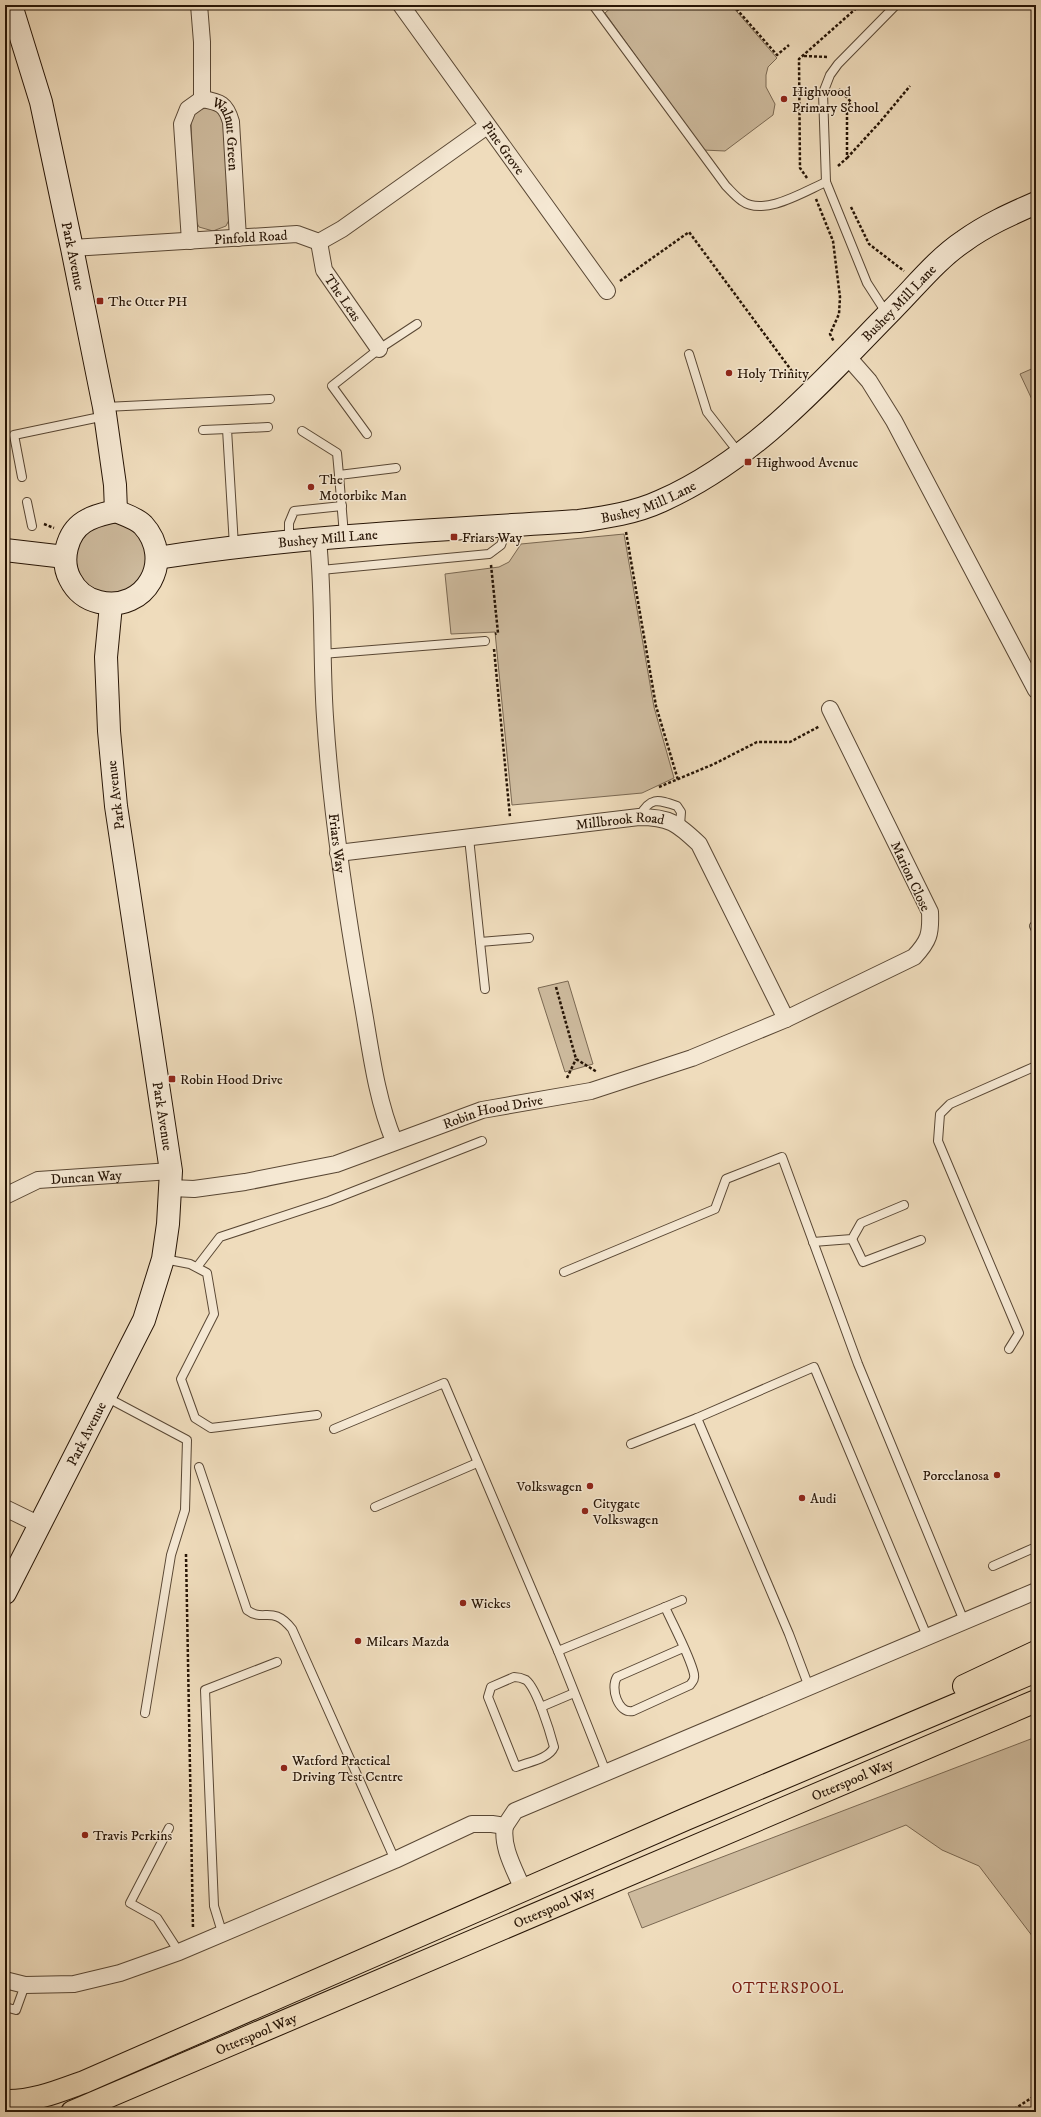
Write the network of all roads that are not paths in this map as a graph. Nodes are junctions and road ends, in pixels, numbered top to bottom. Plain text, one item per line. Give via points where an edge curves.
1 (11, 5) edge
2 (199, 5) edge
3 (400, 5) edge
4 (594, 5) edge
5 (896, 5) edge
6 (202, 99) junction
7 (487, 126) junction
8 (826, 182) junction
9 (1036, 203) edge
10 (238, 238) junction
11 (190, 241) junction
12 (319, 242) junction
13 (72, 248) junction
14 (607, 291) road end
15 (887, 315) junction
16 (417, 324) dead end
17 (379, 350) junction
18 (689, 354) dead end
19 (847, 356) junction
20 (270, 399) dead end
21 (105, 411) junction
22 (268, 427) dead end
23 (228, 429) junction
24 (203, 430) dead end
25 (302, 431) dead end
26 (367, 434) dead end
27 (740, 455) junction
28 (396, 468) dead end
29 (339, 475) junction
30 (22, 477) dead end
31 (27, 502) dead end
32 (342, 506) junction
33 (116, 511) junction
34 (32, 522) road end
35 (508, 526) junction
36 (344, 538) junction
37 (318, 540) junction
38 (288, 542) junction
39 (234, 547) junction
40 (5, 550) edge
41 (65, 557) junction
42 (157, 558) junction
43 (321, 570) junction
44 (111, 605) junction
45 (489, 641) road end
46 (322, 654) junction
47 (1036, 690) edge
48 (832, 714) road end
49 (469, 838) junction
50 (338, 853) junction
51 (1036, 925) edge
52 (1036, 930) edge
53 (529, 938) dead end
54 (480, 942) junction
55 (485, 989) dead end
56 (786, 1019) junction
57 (1036, 1066) edge
58 (394, 1141) junction
59 (482, 1141) dead end
60 (171, 1179) junction
61 (5, 1196) edge
62 (904, 1205) dead end
63 (852, 1239) junction
64 (921, 1240) dead end
65 (813, 1242) junction
66 (163, 1259) junction
67 (197, 1267) junction
68 (564, 1272) dead end
69 (1009, 1349) dead end
70 (106, 1397) junction
71 (317, 1415) dead end
72 (697, 1418) junction
73 (334, 1429) dead end
74 (631, 1444) dead end
75 (477, 1463) junction
76 (199, 1467) dead end
77 (375, 1507) dead end
78 (5, 1508) edge
79 (40, 1525) junction
80 (1036, 1547) edge
81 (993, 1566) dead end
82 (1036, 1591) edge
83 (5, 1593) edge
84 (682, 1600) dead end
85 (665, 1607) junction
86 (964, 1621) junction
87 (927, 1636) junction
88 (683, 1648) junction
89 (558, 1651) junction
90 (1036, 1652) edge
91 (277, 1662) dead end
92 (1036, 1671) edge
93 (809, 1687) junction
94 (574, 1693) junction
95 (1036, 1701) edge
96 (541, 1707) junction
97 (145, 1714) dead end
98 (1036, 1716) edge
99 (912, 1753) junction
100 (606, 1772) junction
101 (686, 1819) junction
102 (505, 1826) junction
103 (169, 1828) dead end
104 (395, 1860) junction
105 (523, 1890) junction
106 (222, 1932) junction
107 (178, 1952) junction
108 (5, 1980) edge
109 (25, 1985) junction
110 (5, 2007) edge
111 (5, 2101) edge
112 (72, 2112) edge

1 - 13 street, Park Avenue via 41,102
2 - 6 street
3 - 7 street, Pine Grove
4 - 8 lane via 726,186 743,202 760,206 774,205
5 - 8 lane via 830,75 823,93
6 - 10 street, Walnut Green via 218,102 228,111 231,122
6 - 11 street, Walnut Green via 188,109 182,124
7 - 12 street via 342,229
7 - 14 street, Pine Grove
8 - 15 lane via 867,283
9 - 15 street, Bushey Mill Lane via 998,220 963,241
10 - 11 street, Pinfold Road
10 - 12 street, Pinfold Road via 297,234
11 - 13 street, Pinfold Road
12 - 17 street, The Leas via 324,270
13 - 21 street, Park Avenue
15 - 19 street, Bushey Mill Lane
16 - 17 lane
17 - 26 lane via 332,386
18 - 27 lane via 708,412
19 - 27 street, Bushey Mill Lane via 806,397
19 - 47 street via 868,381 894,421
20 - 21 lane
21 - 30 lane via 14,434
21 - 33 street, Park Avenue
22 - 23 lane
23 - 24 lane
23 - 39 lane
25 - 29 lane via 337,452
27 - 35 street, Bushey Mill Lane via 697,484 660,502 623,514 579,521
28 - 29 lane
29 - 32 lane
31 - 34 lane
32 - 36 lane
32 - 38 lane via 294,511 289,523
33 - 41 street via 97,515 83,523 72,534
33 - 42 street via 142,524 152,537
35 - 36 street, Bushey Mill Lane
35 - 43 lane via 500,545 490,554
36 - 37 street, Bushey Mill Lane
37 - 38 street, Bushey Mill Lane
37 - 43 street, Friars Way
38 - 39 street, Bushey Mill Lane
39 - 42 street, Bushey Mill Lane
40 - 41 street
41 - 44 street via 69,578 78,591 91,601
42 - 44 street via 155,574 147,588 123,604
43 - 46 street, Friars Way
44 - 60 street, Park Avenue via 106,657 116,806
45 - 46 lane
46 - 50 street, Friars Way
48 - 56 street, Marion Close via 930,912 931,929 926,945 914,957
49 - 50 street, Millbrook Road
49 - 54 lane
49 - 56 street, Millbrook Road via 639,817 658,817 680,825 699,844
50 - 58 street, Friars Way via 370,1049 384,1116
51 - 52 lane
53 - 54 lane
54 - 55 lane
56 - 58 street, Robin Hood Drive via 692,1058 591,1091 482,1110
57 - 69 lane via 950,1104 940,1114 938,1141 1019,1333
58 - 60 street, Robin Hood Drive via 336,1164 245,1182 194,1189
59 - 67 lane via 329,1201 220,1237
60 - 61 street, Duncan Way via 38,1180
60 - 66 street, Park Avenue
62 - 63 lane via 861,1223
63 - 64 lane via 863,1262
63 - 65 lane
65 - 68 lane via 782,1157 726,1179 715,1208
65 - 86 lane via 858,1364
66 - 67 lane
66 - 70 street, Park Avenue via 144,1320
67 - 71 lane via 207,1273 214,1314 181,1379 195,1418 211,1428
70 - 79 street, Park Avenue
70 - 97 lane via 187,1440 185,1510 171,1555
72 - 74 lane
72 - 87 lane via 814,1367
72 - 93 lane
73 - 75 lane via 444,1383
75 - 77 lane
75 - 89 lane
76 - 104 lane via 247,1610 258,1615 275,1615 292,1629
78 - 79 street
79 - 83 street, Park Avenue
80 - 81 lane
82 - 86 street
84 - 85 lane
85 - 88 lane
85 - 89 lane
86 - 87 street
87 - 93 street
88 - 88 lane via 694,1674 694,1680 690,1685 633,1711 623,1709 613,1691 617,1677
89 - 94 lane
90 - 101 highway
91 - 106 lane via 205,1690 214,1906
92 - 101 highway, Otterspool Way
93 - 100 street
94 - 96 lane
94 - 100 lane
95 - 99 highway, Otterspool Way
96 - 96 lane via 554,1747 552,1752 516,1767 488,1697 489,1692 497,1684 520,1677 531,1685
98 - 99 highway
99 - 112 highway, Otterspool Way
100 - 102 street via 515,1811
101 - 105 highway, Otterspool Way
102 - 104 street via 472,1824
102 - 105 street, Otterspool Way via 503,1835
103 - 107 lane via 130,1903 157,1918
104 - 106 street
105 - 111 highway, Otterspool Way via 84,2082 44,2096
106 - 107 street
107 - 109 street via 120,1973 74,1984
108 - 109 street
109 - 110 lane via 16,2010

